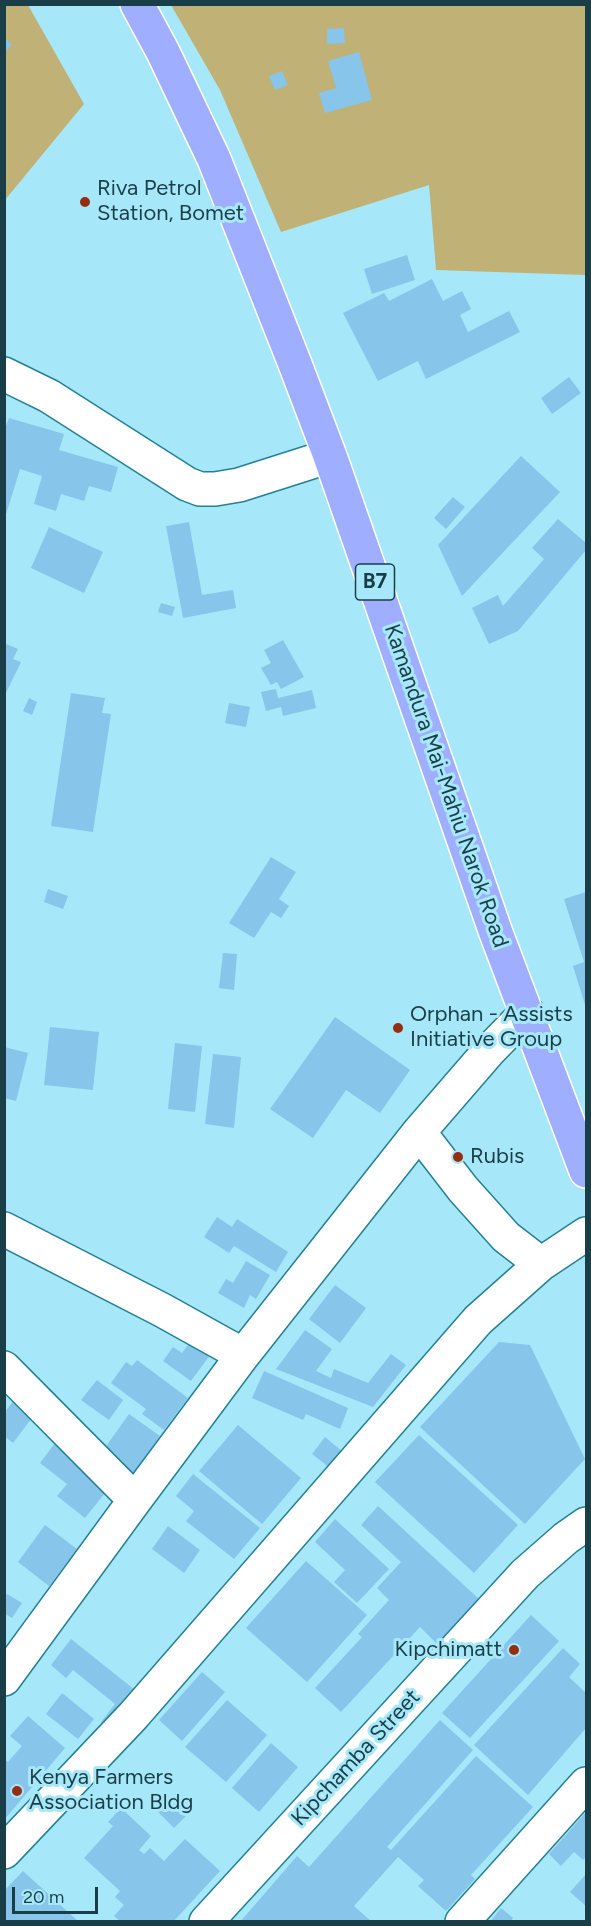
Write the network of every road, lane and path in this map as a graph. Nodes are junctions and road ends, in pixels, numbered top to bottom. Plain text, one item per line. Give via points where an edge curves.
1 (137, 4) edge
2 (4, 374) edge
3 (330, 456) junction
4 (527, 1012) junction
5 (419, 1132) junction
6 (586, 1171) edge
7 (4, 1229) edge
8 (586, 1234) edge
9 (541, 1264) junction
10 (243, 1355) junction
11 (4, 1368) edge
12 (135, 1500) junction
13 (586, 1524) edge
14 (4, 1679) edge
15 (586, 1784) edge
16 (4, 1852) edge
17 (206, 1922) edge
18 (462, 1922) edge

1 - 3 highway, Kamandura Mai-Mahiu Narok Road / B7 via 214,159
2 - 3 street via 49,396 200,489 239,485
3 - 4 highway, Kamandura Mai-Mahiu Narok Road / B7
4 - 5 street
4 - 6 highway, Kamandura Mai-Mahiu Narok Road / B7
5 - 9 street via 506,1237
5 - 10 street
7 - 10 street
8 - 9 street
9 - 16 street via 478,1320 133,1716
10 - 12 street
11 - 12 street
12 - 14 street
13 - 17 street, Kipchamba Street via 525,1574
15 - 18 street

